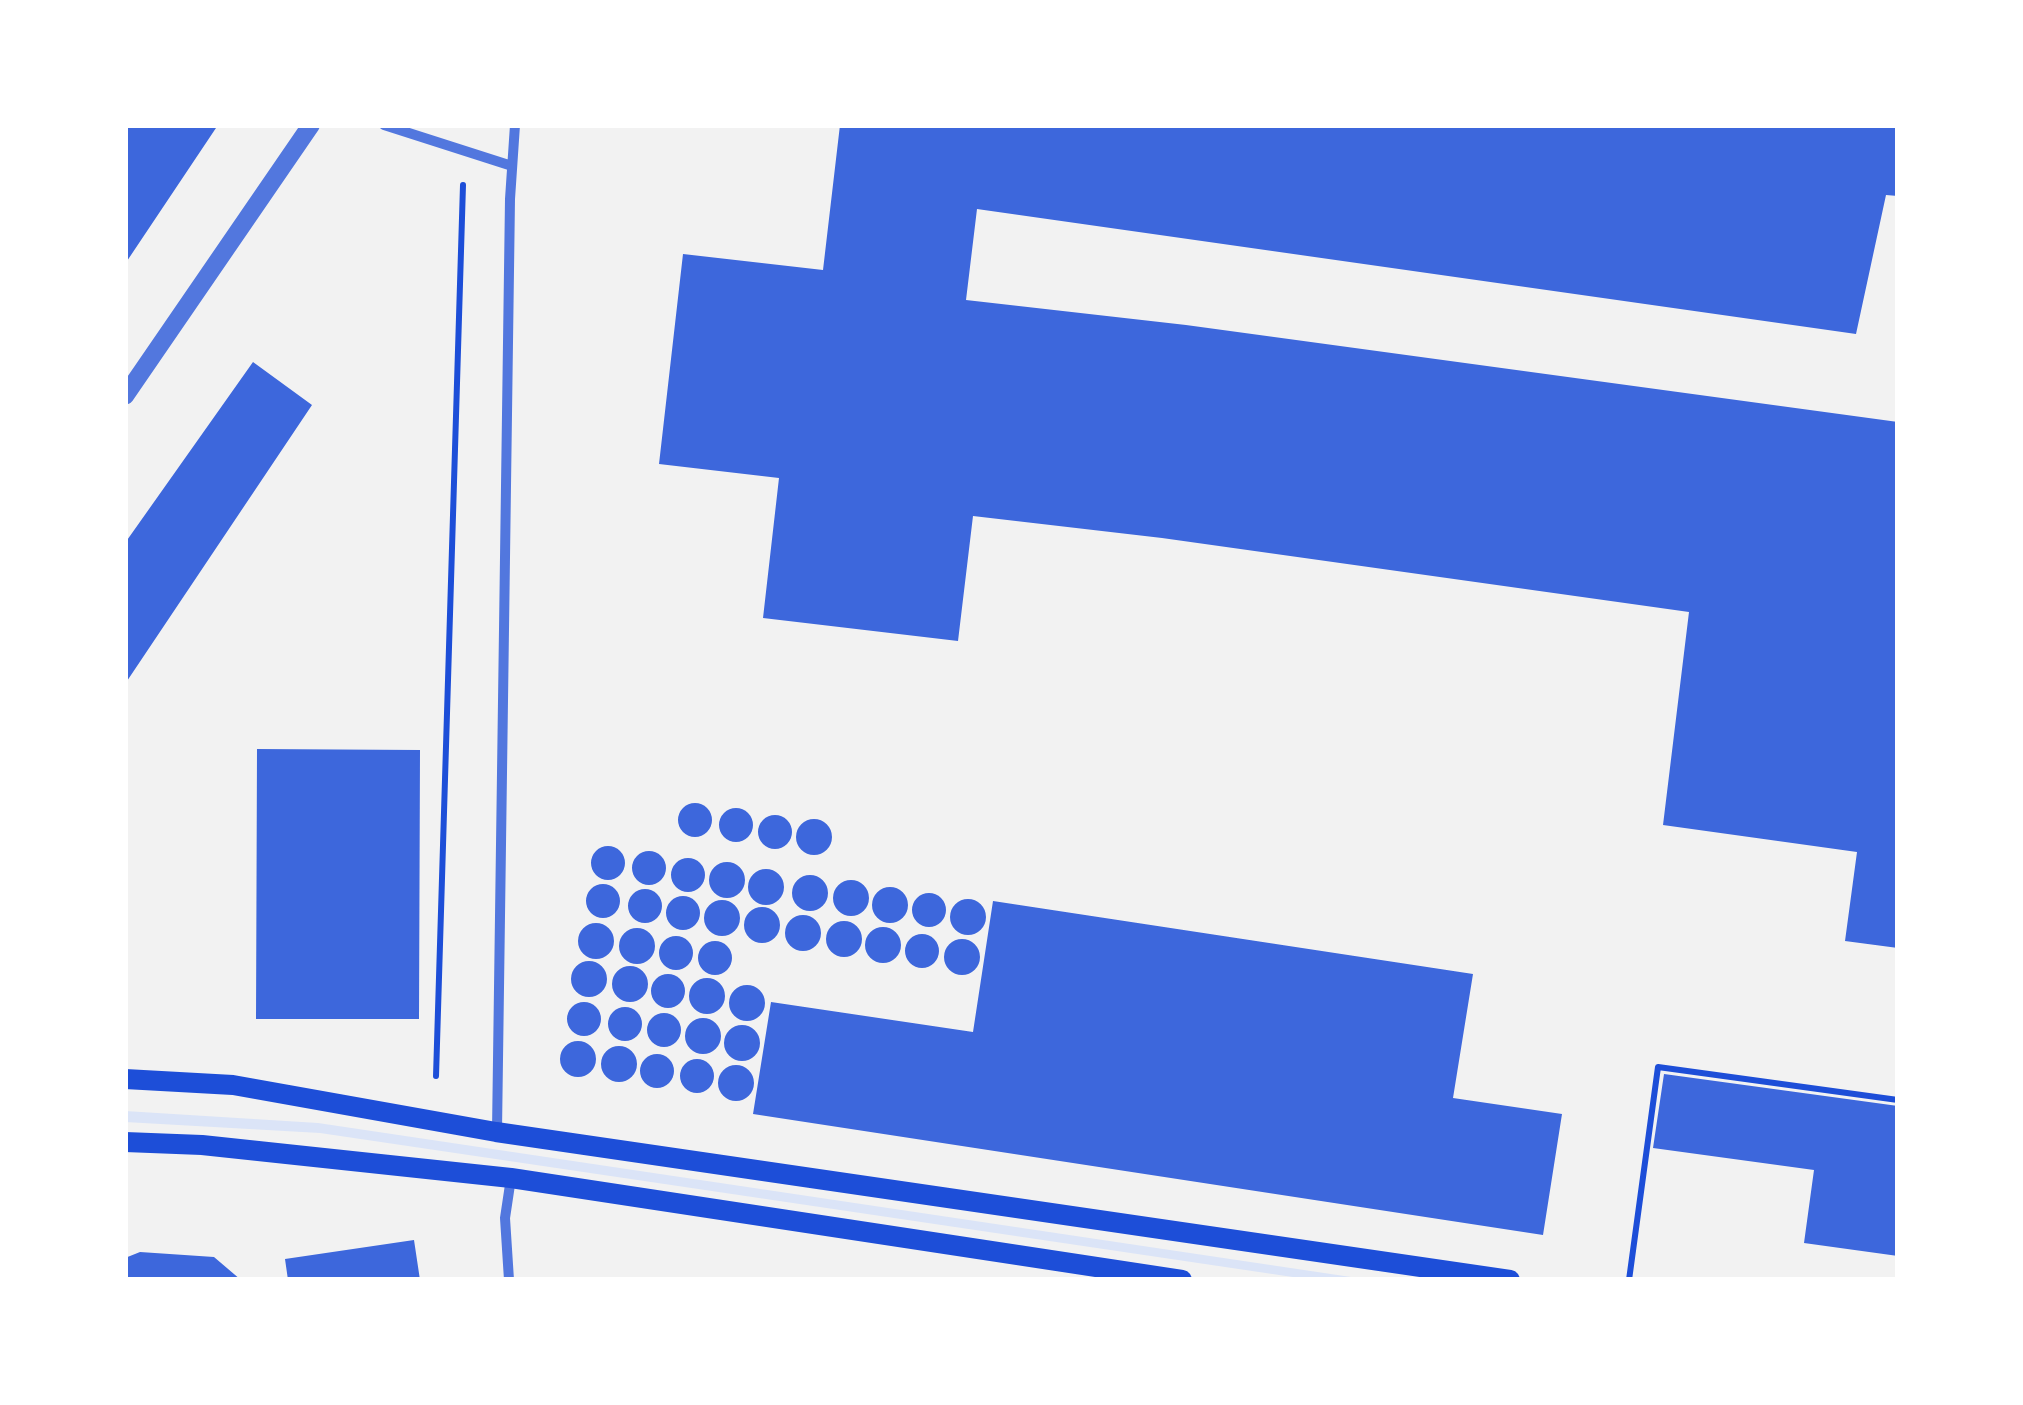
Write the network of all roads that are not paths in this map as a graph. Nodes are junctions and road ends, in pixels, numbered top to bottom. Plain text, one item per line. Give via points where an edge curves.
1 (311, 125) edge
2 (384, 125) edge
3 (516, 125) edge
4 (512, 166) junction
5 (125, 396) edge
6 (125, 1079) edge
7 (496, 1132) junction
8 (125, 1142) edge
9 (510, 1178) junction
10 (508, 1280) edge
11 (1182, 1280) edge
12 (1510, 1280) edge

1 - 5 street
2 - 4 street
3 - 4 street
4 - 7 street
6 - 7 main road via 233,1085
7 - 12 main road
8 - 9 main road
9 - 10 street
9 - 11 main road

